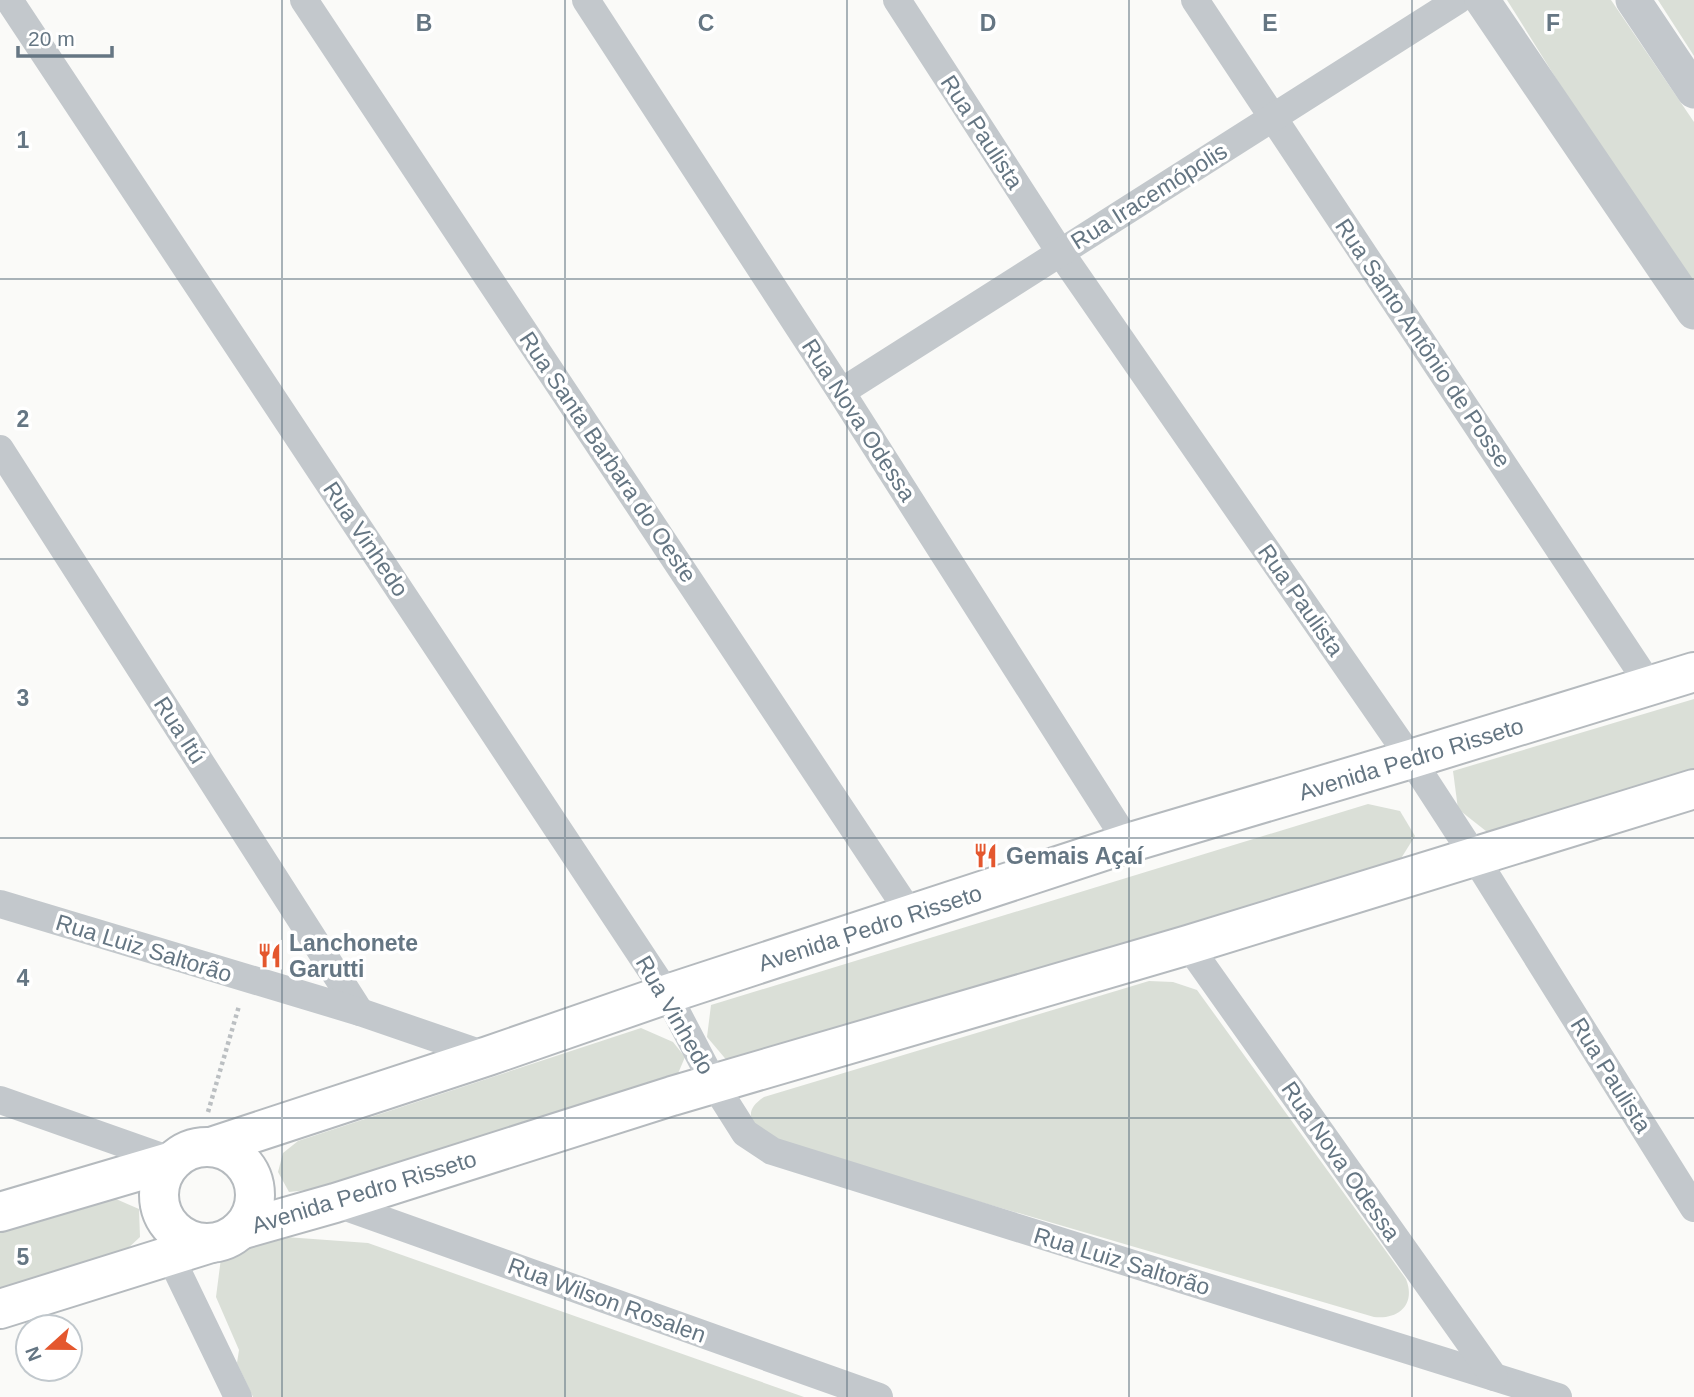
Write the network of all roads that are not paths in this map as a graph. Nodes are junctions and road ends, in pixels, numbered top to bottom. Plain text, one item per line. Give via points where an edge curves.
1 (9, 0) edge
2 (304, 0) edge
3 (586, 0) edge
4 (897, 0) edge
5 (1195, 0) edge
6 (1458, 0) edge
7 (1482, 0) edge
8 (1633, 0) edge
9 (1694, 91) edge
10 (1273, 117) junction
11 (1060, 252) junction
12 (1694, 312) edge
13 (841, 392) junction
14 (0, 449) edge
15 (1694, 672) edge
16 (1650, 685) junction
17 (1411, 760) junction
18 (1694, 789) edge
19 (1128, 843) junction
20 (1474, 856) junction
21 (1, 904) edge
22 (912, 915) junction
23 (1188, 945) junction
24 (667, 994) junction
25 (360, 1012) junction
26 (488, 1056) junction
27 (714, 1084) junction
28 (0, 1100) edge
29 (194, 1152) junction
30 (335, 1203) junction
31 (1694, 1208) edge
32 (0, 1212) edge
33 (225, 1236) junction
34 (170, 1256) junction
35 (0, 1309) edge
36 (1494, 1377) junction
37 (238, 1397) edge
38 (878, 1397) edge
39 (1558, 1397) edge

1 - 24 street, Rua Vinhedo
2 - 22 street, Rua Santa Barbara do Oeste
3 - 13 street, Rua Nova Odessa
4 - 11 street, Rua Paulista
5 - 10 street, Rua Santo Antônio de Posse
6 - 10 street, Rua Iracemópolis
7 - 12 street
8 - 9 street
10 - 11 street, Rua Iracemópolis
10 - 16 street, Rua Santo Antônio de Posse
11 - 13 street, Rua Iracemópolis
11 - 17 street, Rua Paulista
13 - 19 street, Rua Nova Odessa
14 - 25 street, Rua Itú
15 - 16 main road, Avenida Pedro Risseto
16 - 17 main road, Avenida Pedro Risseto
17 - 19 main road, Avenida Pedro Risseto
17 - 20 street, Rua Paulista
18 - 20 main road, Avenida Pedro Risseto
19 - 22 main road, Avenida Pedro Risseto
20 - 23 main road, Avenida Pedro Risseto
20 - 31 street, Rua Paulista
21 - 25 street, Rua Luiz Saltorão
22 - 24 main road, Avenida Pedro Risseto
23 - 27 main road, Avenida Pedro Risseto
23 - 36 street, Rua Nova Odessa
24 - 26 main road, Avenida Pedro Risseto
24 - 27 street, Rua Vinhedo
25 - 26 street, Rua Luiz Saltorão
26 - 29 main road, Avenida Pedro Risseto
27 - 30 main road, Avenida Pedro Risseto
27 - 36 street, Rua Luiz Saltorão via 745,1133 772,1151
28 - 29 street
29 - 32 main road, Avenida Pedro Risseto
29 - 33 main road via 225,1150 246,1167 252,1179 254,1206 248,1219
29 - 33 main road via 164,1172 159,1201 164,1215 183,1237 197,1242
30 - 33 main road, Avenida Pedro Risseto
30 - 38 street, Rua Wilson Rosalen
33 - 34 main road, Avenida Pedro Risseto
34 - 35 main road, Avenida Pedro Risseto
34 - 37 street
36 - 39 street, Rua Luiz Saltorão

